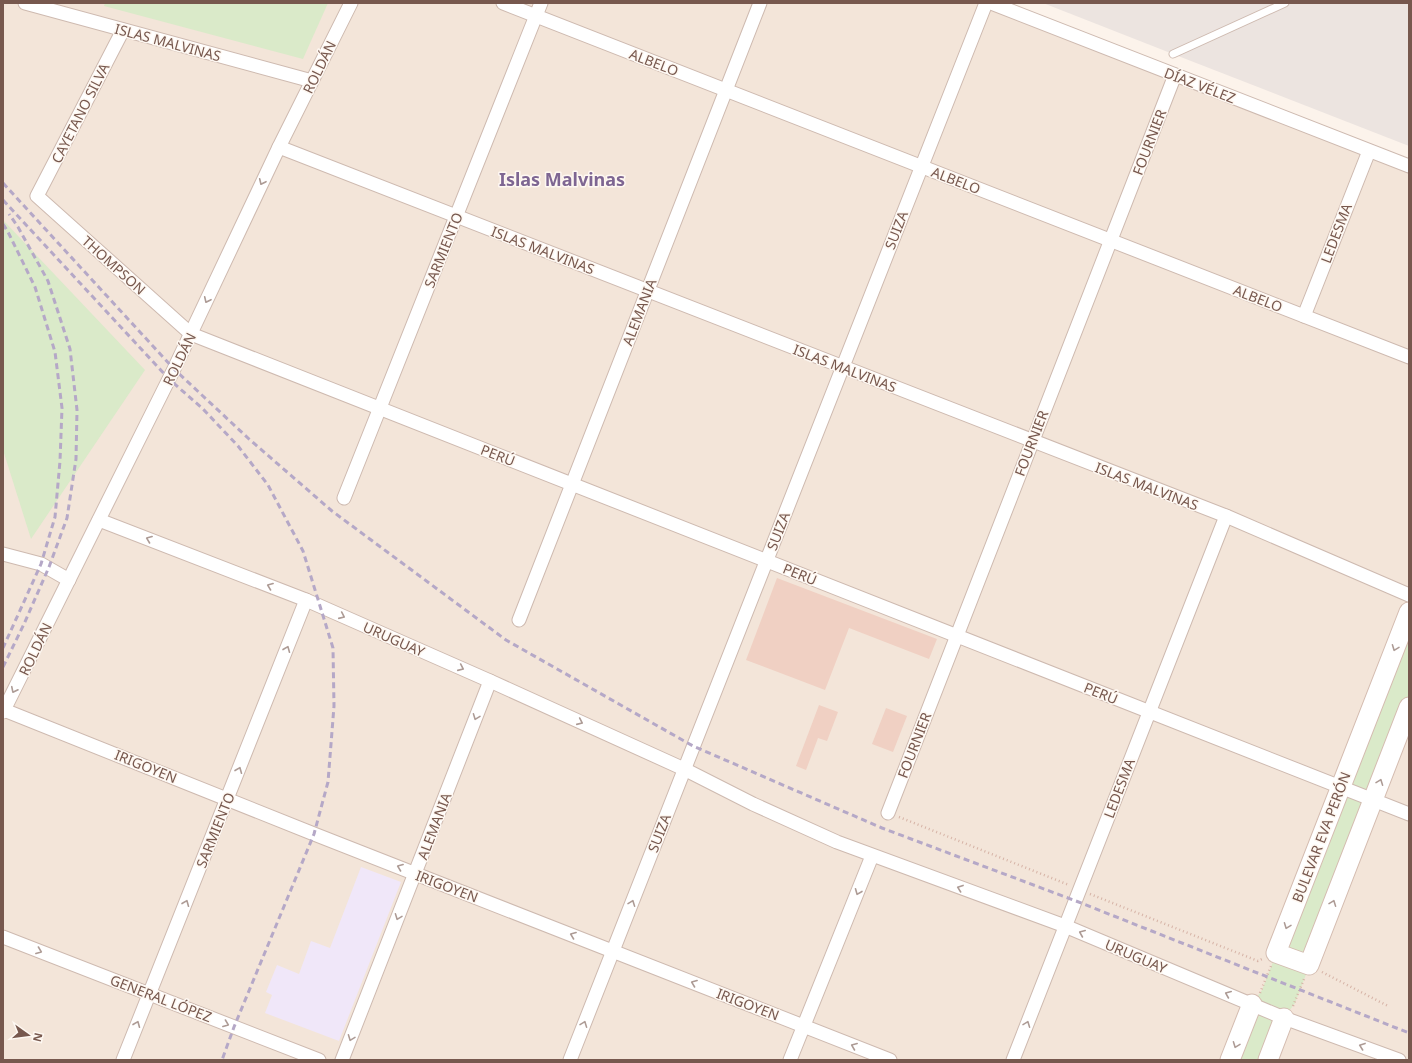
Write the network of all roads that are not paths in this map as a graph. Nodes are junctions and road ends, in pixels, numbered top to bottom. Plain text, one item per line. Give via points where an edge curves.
1 (25, 3) edge
2 (351, 3) edge
3 (503, 3) edge
4 (541, 3) edge
5 (760, 3) edge
6 (986, 3) edge
7 (991, 3) edge
8 (1285, 3) edge
9 (536, 16) junction
10 (123, 30) junction
11 (1173, 54) dead end
12 (1175, 74) junction
13 (312, 81) junction
14 (726, 90) junction
15 (279, 147) junction
16 (1369, 150) junction
17 (1409, 166) edge
18 (921, 167) junction
19 (38, 196) joint
20 (456, 216) junction
21 (1110, 240) junction
22 (647, 291) junction
23 (1304, 316) junction
24 (191, 334) junction
25 (1409, 357) edge
26 (842, 367) junction
27 (380, 408) junction
28 (1032, 441) junction
29 (572, 484) junction
30 (344, 498) dead end
31 (1226, 516) junction
32 (99, 520) junction
33 (3, 554) edge
34 (766, 561) junction
35 (69, 580) junction
36 (1409, 595) edge
37 (306, 600) junction
38 (1409, 612) edge
39 (519, 620) dead end
40 (956, 636) junction
41 (490, 681) junction
42 (1409, 707) edge
43 (4, 711) edge
44 (1149, 712) junction
45 (684, 769) junction
46 (1341, 787) junction
47 (228, 799) junction
48 (1373, 800) junction
49 (888, 812) dead end
50 (1409, 814) edge
51 (872, 856) junction
52 (415, 873) junction
53 (1066, 926) junction
54 (3, 937) edge
55 (613, 951) junction
56 (149, 994) junction
57 (1252, 1004) junction
58 (1284, 1018) junction
59 (804, 1026) junction
60 (123, 1060) edge
61 (319, 1060) edge
62 (342, 1060) edge
63 (570, 1060) edge
64 (790, 1060) edge
65 (890, 1060) edge
66 (1013, 1060) edge
67 (1230, 1060) edge
68 (1268, 1060) edge
69 (1399, 1060) edge

1 - 10 street, ISLAS MALVINAS
2 - 13 street, ROLDÁN
3 - 9 street, ALBELO
4 - 9 street, SARMIENTO
5 - 14 street, ALEMANIA
6 - 18 street, SUIZA
7 - 12 street, DÍAZ VÉLEZ
8 - 11 lane
9 - 14 street, ALBELO
9 - 20 street, SARMIENTO
10 - 13 street, ISLAS MALVINAS
10 - 19 street, CAYETANO SILVA
12 - 16 street, DÍAZ VÉLEZ
12 - 21 street, FOURNIER
13 - 15 street, ROLDÁN
14 - 18 street, ALBELO
14 - 22 street, ALEMANIA
15 - 20 street, ISLAS MALVINAS
15 -> 24 street, ROLDÁN
16 - 17 street, DÍAZ VÉLEZ
16 - 23 street, LEDESMA
18 - 21 street, ALBELO
18 - 26 street, SUIZA
19 - 24 street, THOMPSON
20 - 22 street, ISLAS MALVINAS
20 - 27 street, SARMIENTO
21 - 23 street, ALBELO
21 - 28 street, FOURNIER
22 - 26 street, ISLAS MALVINAS
22 - 29 street, ALEMANIA
23 - 25 street, ALBELO
24 - 27 street, PERÚ
24 - 32 street, ROLDÁN
26 - 28 street, ISLAS MALVINAS
26 - 34 street, SUIZA
27 - 29 street, PERÚ
27 - 30 street, SARMIENTO
28 - 31 street, ISLAS MALVINAS
28 - 40 street, FOURNIER
29 - 34 street, PERÚ
29 - 39 street, ALEMANIA
31 - 36 street, ISLAS MALVINAS
31 - 44 street, LEDESMA
32 - 35 street, ROLDÁN
37 -> 32 street, URUGUAY
33 - 35 street via 41,564
34 - 40 street, PERÚ
34 - 45 street, SUIZA
35 -> 43 street, ROLDÁN
37 -> 41 street, URUGUAY
47 -> 37 street, SARMIENTO
38 -> 46 street, BULEVAR EVA PERÓN
40 - 44 street, PERÚ
40 - 49 street, FOURNIER
41 -> 45 street, URUGUAY
41 -> 52 street, ALEMANIA
48 -> 42 street
43 - 47 street, IRIGOYEN
44 - 46 street, PERÚ
44 - 53 street, LEDESMA
45 - 51 street, URUGUAY via 753,804
55 -> 45 street, SUIZA
46 - 48 street, PERÚ
46 -> 48 street, BULEVAR EVA PERÓN via 1276,952 1309,966
52 -> 47 street, IRIGOYEN
56 -> 47 street, SARMIENTO
48 - 50 street, PERÚ
53 -> 51 street, URUGUAY
51 -> 59 street
55 -> 52 street, IRIGOYEN
52 -> 62 street, ALEMANIA
57 -> 53 street, URUGUAY
66 -> 53 street, LEDESMA
54 -> 56 street, GENERAL LÓPEZ
59 -> 55 street, IRIGOYEN
63 -> 55 street, SUIZA
60 -> 56 street, SARMIENTO
56 -> 61 street, GENERAL LÓPEZ
57 - 58 street, URUGUAY
57 -> 67 street
58 - 68 street
69 -> 58 street, URUGUAY
59 - 64 street
65 -> 59 street, IRIGOYEN

